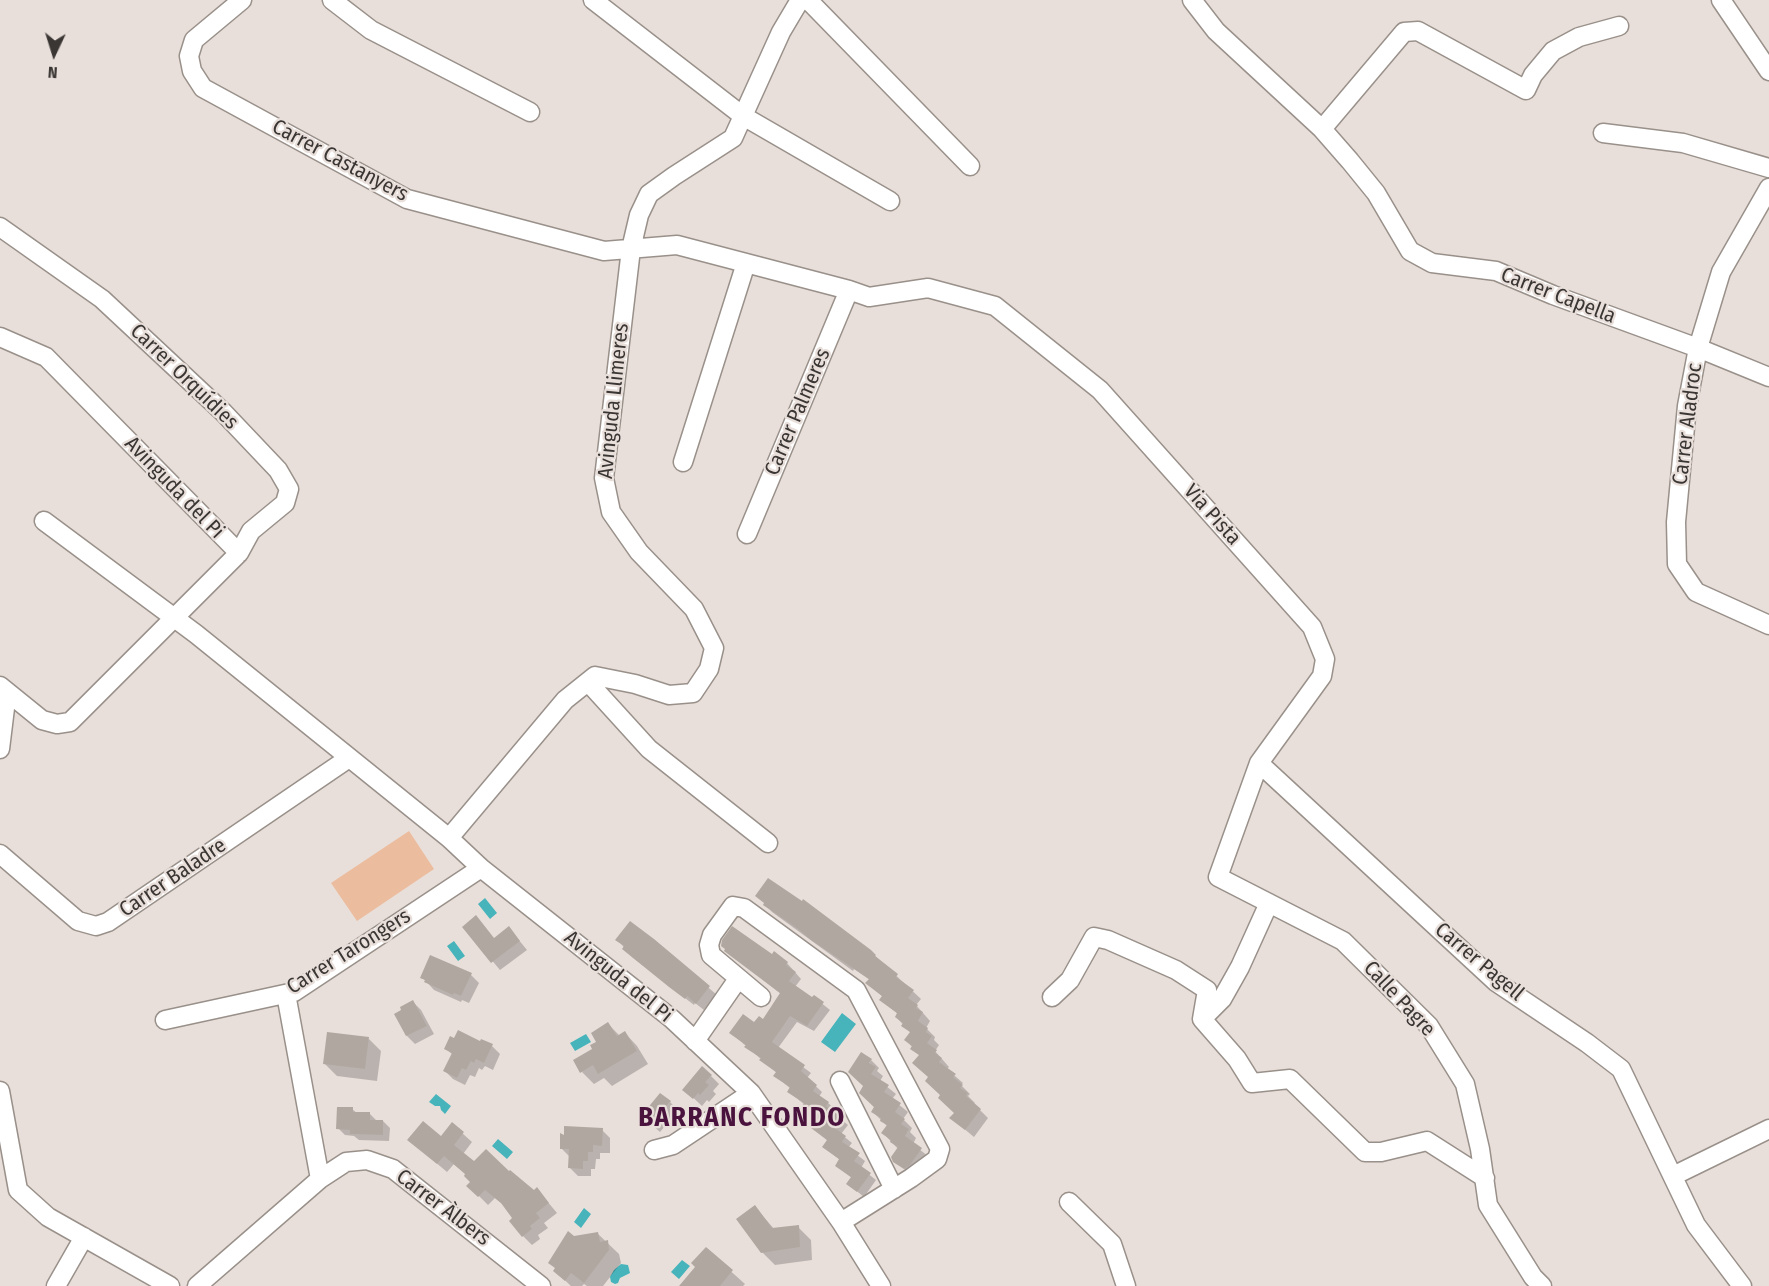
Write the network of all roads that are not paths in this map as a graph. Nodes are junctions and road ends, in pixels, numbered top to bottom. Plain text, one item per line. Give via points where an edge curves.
1 (242, 0) edge
2 (332, 0) edge
3 (593, 0) edge
4 (800, 0) edge
5 (808, 0) edge
6 (1192, 0) edge
7 (1721, 0) edge
8 (1619, 26) dead end
9 (1769, 70) edge
10 (530, 112) dead end
11 (743, 116) junction
12 (1322, 129) junction
13 (1603, 133) dead end
14 (970, 166) dead end
15 (1769, 168) edge
16 (1769, 188) edge
17 (890, 201) dead end
18 (0, 227) edge
19 (630, 249) junction
20 (746, 263) junction
21 (849, 290) junction
22 (0, 337) edge
23 (1698, 348) junction
24 (1769, 377) edge
25 (683, 462) dead end
26 (44, 521) dead end
27 (747, 534) dead end
28 (238, 554) junction
29 (175, 618) junction
30 (1769, 625) edge
31 (588, 682) junction
32 (4, 689) edge
33 (0, 749) edge
34 (349, 758) junction
35 (1258, 763) junction
36 (448, 838) junction
37 (768, 843) dead end
38 (0, 854) edge
39 (481, 868) junction
40 (1218, 877) joint
41 (1269, 903) junction
42 (738, 979) junction
43 (286, 994) junction
44 (761, 997) dead end
45 (1052, 997) dead end
46 (1202, 1018) junction
47 (165, 1020) dead end
48 (695, 1041) junction
49 (840, 1081) dead end
50 (0, 1091) edge
51 (751, 1093) junction
52 (1769, 1129) edge
53 (654, 1150) dead end
54 (1673, 1176) junction
55 (1485, 1178) junction
56 (320, 1179) junction
57 (894, 1189) junction
58 (1069, 1202) dead end
59 (841, 1222) junction
60 (84, 1237) junction
61 (56, 1286) edge
62 (170, 1286) edge
63 (197, 1286) edge
64 (541, 1286) edge
65 (881, 1286) edge
66 (1126, 1286) edge
67 (1542, 1286) edge
68 (1742, 1286) edge

1 - 19 street, Carrer Castanyers via 194,40 189,56 192,71 204,88 407,199 604,251
2 - 10 street via 371,30
3 - 11 street
4 - 11 street, Avinguda Llimeres
5 - 14 street
6 - 12 street via 1216,32
7 - 9 street
8 - 12 street via 1579,37 1553,51 1526,90 1418,31 1404,32
11 - 17 street
11 - 19 street, Avinguda Llimeres via 732,138 650,194 639,215
12 - 23 street, Carrer Capella via 1376,193 1410,251 1432,263 1496,271
13 - 15 street via 1683,143
16 - 23 street, Carrer Aladroc via 1721,272
18 - 28 street, Carrer Orquídies via 102,299 224,412 278,470 290,489 285,503 251,531
19 - 20 street via 677,245
19 - 31 street, Avinguda Llimeres via 604,478 610,512 639,552 694,609 714,648 709,669 693,693 669,695 595,676
20 - 21 street
20 - 25 street
21 - 27 street, Carrer Palmeres
21 - 35 street, Via Pista via 869,297 928,288 995,306 1100,390 1312,627 1325,659 1322,676
22 - 28 street, Avinguda del Pi via 46,357
23 - 24 street, Carrer Capella
23 - 30 street, Carrer Aladroc via 1687,406 1678,498 1677,564 1696,592
26 - 29 street
28 - 29 street, Avinguda del Pi
29 - 32 street, Avinguda del Pi via 70,722 42,720
29 - 34 street
31 - 36 street via 565,700
31 - 37 street via 649,749
32 - 33 street
34 - 36 street
34 - 38 street, Carrer Baladre via 108,922 96,926 78,921
35 - 40 street, Via Pista
35 - 54 street, Carrer Pagell via 1496,982 1621,1069
36 - 39 street
39 - 43 street, Carrer Tarongers
39 - 48 street, Avinguda del Pi
40 - 41 street, Calle Pagre
41 - 46 street via 1222,999
41 - 55 street, Calle Pagre via 1343,941 1429,1026 1465,1084
42 - 44 street
42 - 48 street
42 - 57 street via 711,955 709,945 711,935 733,906 744,908 856,990 940,1149 937,1159
43 - 47 street, Carrer Tarongers
43 - 56 street
45 - 46 street via 1070,980 1094,937 1176,970 1207,990
46 - 55 street via 1252,1083 1290,1079 1365,1152 1427,1141
48 - 51 street, Avinguda del Pi
49 - 57 street
50 - 60 street via 18,1190 48,1217
51 - 53 street via 673,1145
51 - 59 street, Avinguda del Pi
52 - 54 street
54 - 68 street, Carrer Pagell via 1696,1225
55 - 67 street, Calle Pagre via 1488,1205
56 - 63 street, Carrer Àlbers
56 - 64 street, Carrer Àlbers via 346,1162 367,1160 393,1168
57 - 59 street
58 - 66 street via 1112,1244
59 - 65 street, Avinguda del Pi
60 - 61 street
60 - 62 street

